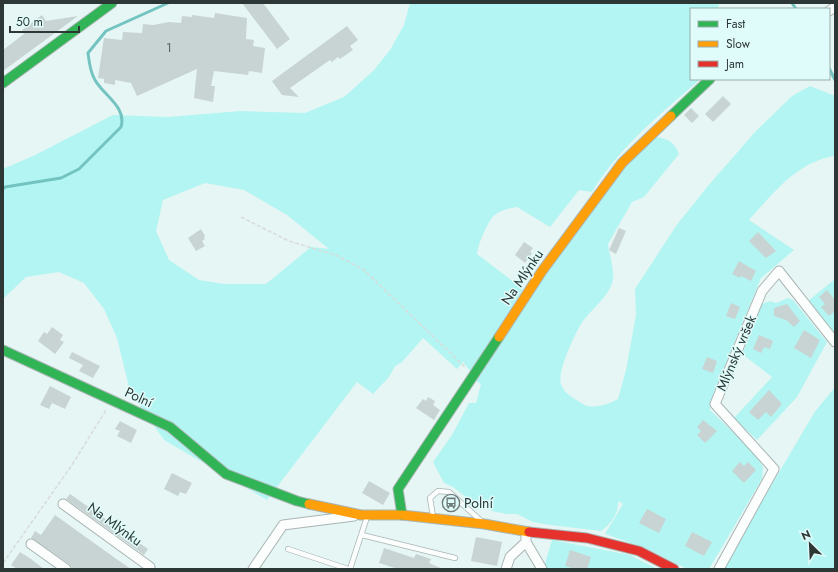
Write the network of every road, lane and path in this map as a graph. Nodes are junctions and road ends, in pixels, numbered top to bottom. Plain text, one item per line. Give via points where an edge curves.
1 (112, 3) edge
2 (709, 80) edge
3 (3, 83) edge
4 (241, 217) dead end
5 (835, 342) edge
6 (3, 350) edge
7 (473, 375) junction
8 (112, 400) junction
9 (63, 504) dead end
10 (364, 515) junction
11 (402, 515) junction
12 (433, 520) junction
13 (484, 524) junction
14 (526, 532) junction
15 (362, 535) junction
16 (526, 542) junction
17 (32, 544) dead end
18 (288, 549) dead end
19 (455, 558) dead end
20 (3, 563) edge
21 (150, 568) edge
22 (66, 569) edge
23 (253, 569) edge
24 (349, 569) edge
25 (506, 569) edge
26 (542, 569) edge
27 (674, 569) edge
28 (719, 569) edge

1 - 3 street
2 - 7 street, Na Mlýnku via 622,162 542,271
4 - 7 path via 289,241 338,256 364,270
5 - 28 street, Mlýnský vršek via 779,271 762,291 715,404 774,469
6 - 8 street, Polní
7 - 11 street, Na Mlýnku via 398,489
8 - 10 street, Polní via 170,427 226,474 297,501
8 - 20 path via 72,466
9 - 21 street, Na Mlýnku
10 - 11 street, Polní
10 - 15 lane
10 - 23 street via 283,525
11 - 12 street, Polní
12 - 13 street, Polní
12 - 13 lane via 430,498 438,491 450,492
13 - 14 street, Polní
14 - 16 street
14 - 27 street, Polní via 587,538 632,549
15 - 19 lane
15 - 24 lane
16 - 25 street via 510,557
16 - 26 street
17 - 22 street
18 - 24 lane

